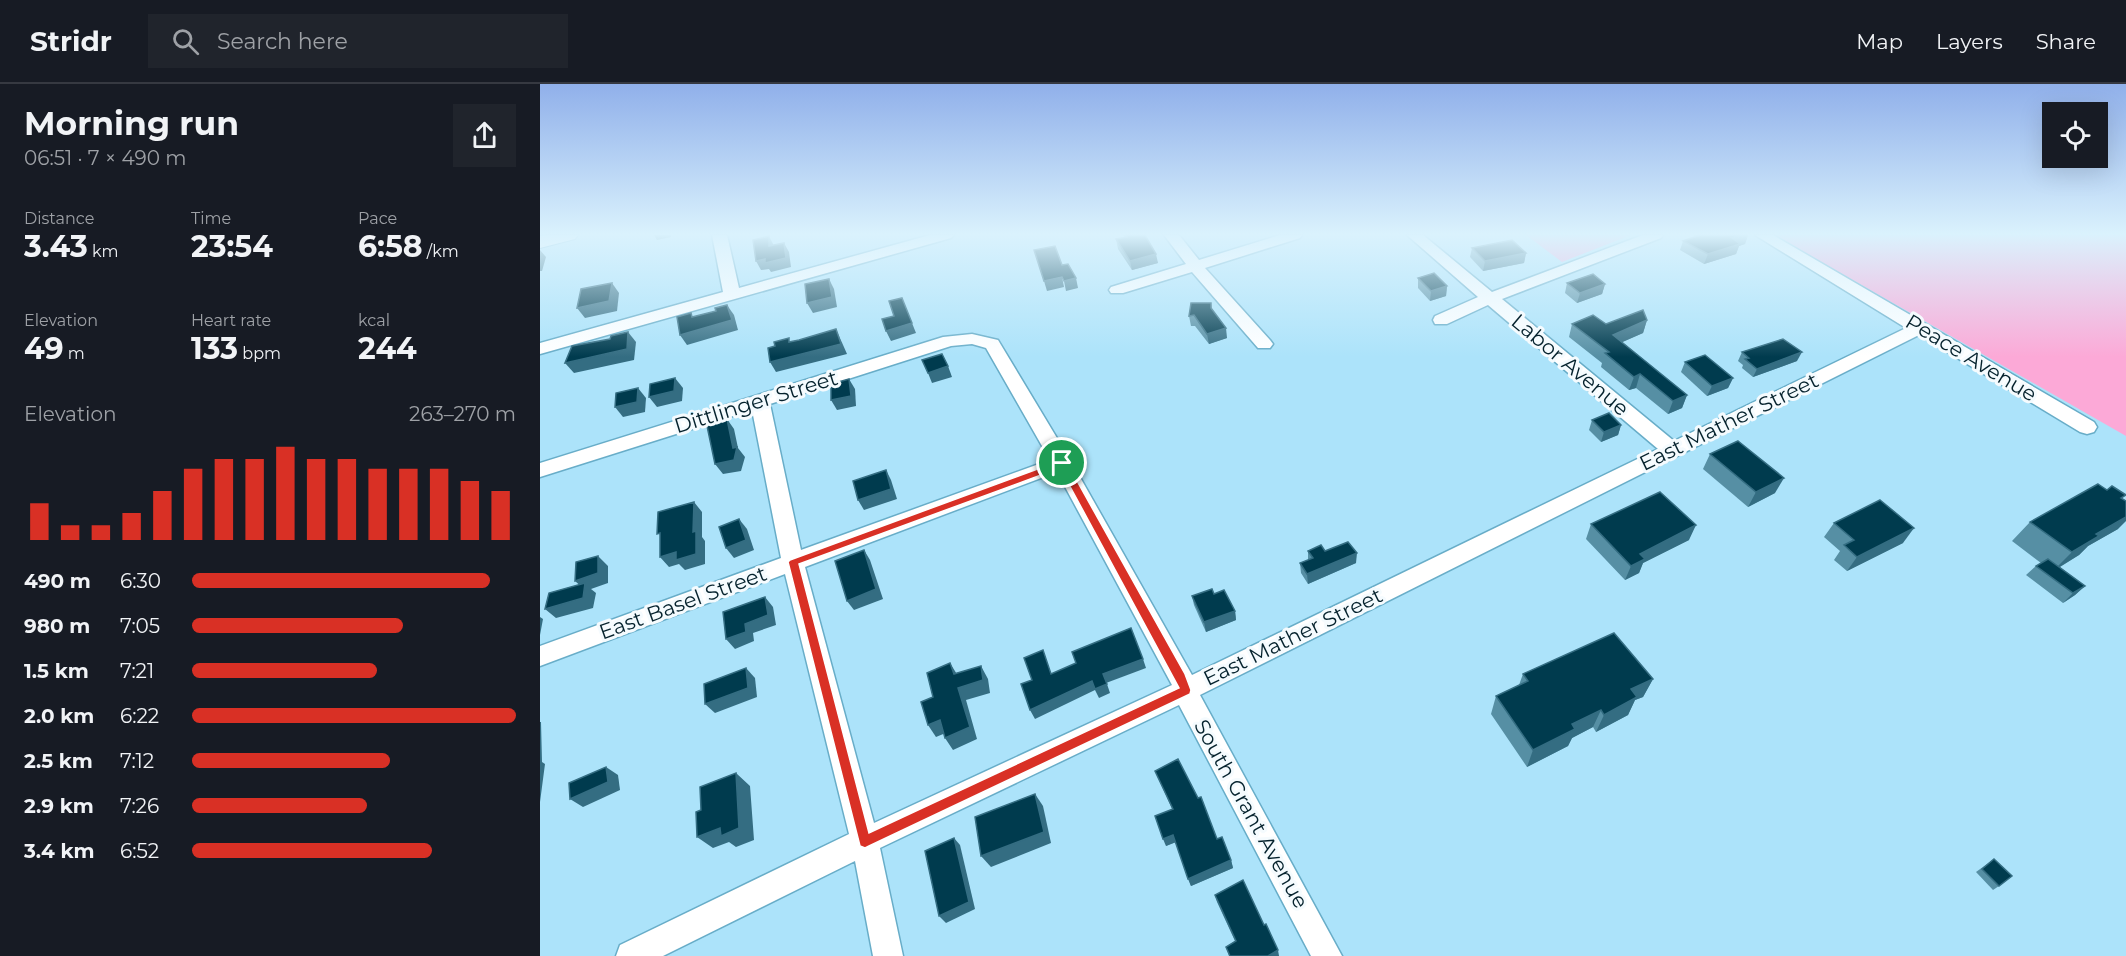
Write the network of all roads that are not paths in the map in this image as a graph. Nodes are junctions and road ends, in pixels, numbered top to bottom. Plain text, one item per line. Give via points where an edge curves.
1 (728, 276) edge
2 (801, 276) edge
3 (1163, 276) edge
4 (1204, 276) edge
5 (1463, 276) edge
6 (1549, 276) edge
7 (1835, 276) edge
8 (1117, 290) dead end
9 (732, 295) junction
10 (1490, 298) junction
11 (1441, 320) dead end
12 (1919, 328) junction
13 (972, 339) joint
14 (1264, 344) dead end
15 (540, 349) edge
16 (760, 401) junction
17 (2087, 426) dead end
18 (1671, 450) junction
19 (1062, 463) junction
20 (540, 470) edge
21 (793, 562) junction
22 (540, 656) edge
23 (1186, 690) junction
24 (865, 841) junction
25 (632, 956) edge
26 (888, 956) edge
27 (1327, 956) edge

1 - 9 street
2 - 9 street
3 - 8 street
4 - 14 street
5 - 10 street, Labor Avenue
6 - 10 street
7 - 12 street, Peace Avenue
9 - 15 street
10 - 11 street
10 - 18 street, Labor Avenue
12 - 17 street, Peace Avenue
12 - 18 street, East Mather Street
13 - 16 street, Dittlinger Street via 949,341
13 - 19 street, South Grant Avenue via 992,344
16 - 20 street, Dittlinger Street
16 - 21 street
18 - 23 street, East Mather Street
19 - 21 street, East Basel Street
19 - 23 street, South Grant Avenue
21 - 22 street, East Basel Street
21 - 24 street
23 - 24 street, East Mather Street
23 - 27 street, South Grant Avenue
24 - 25 street, East Mather Street
24 - 26 street

